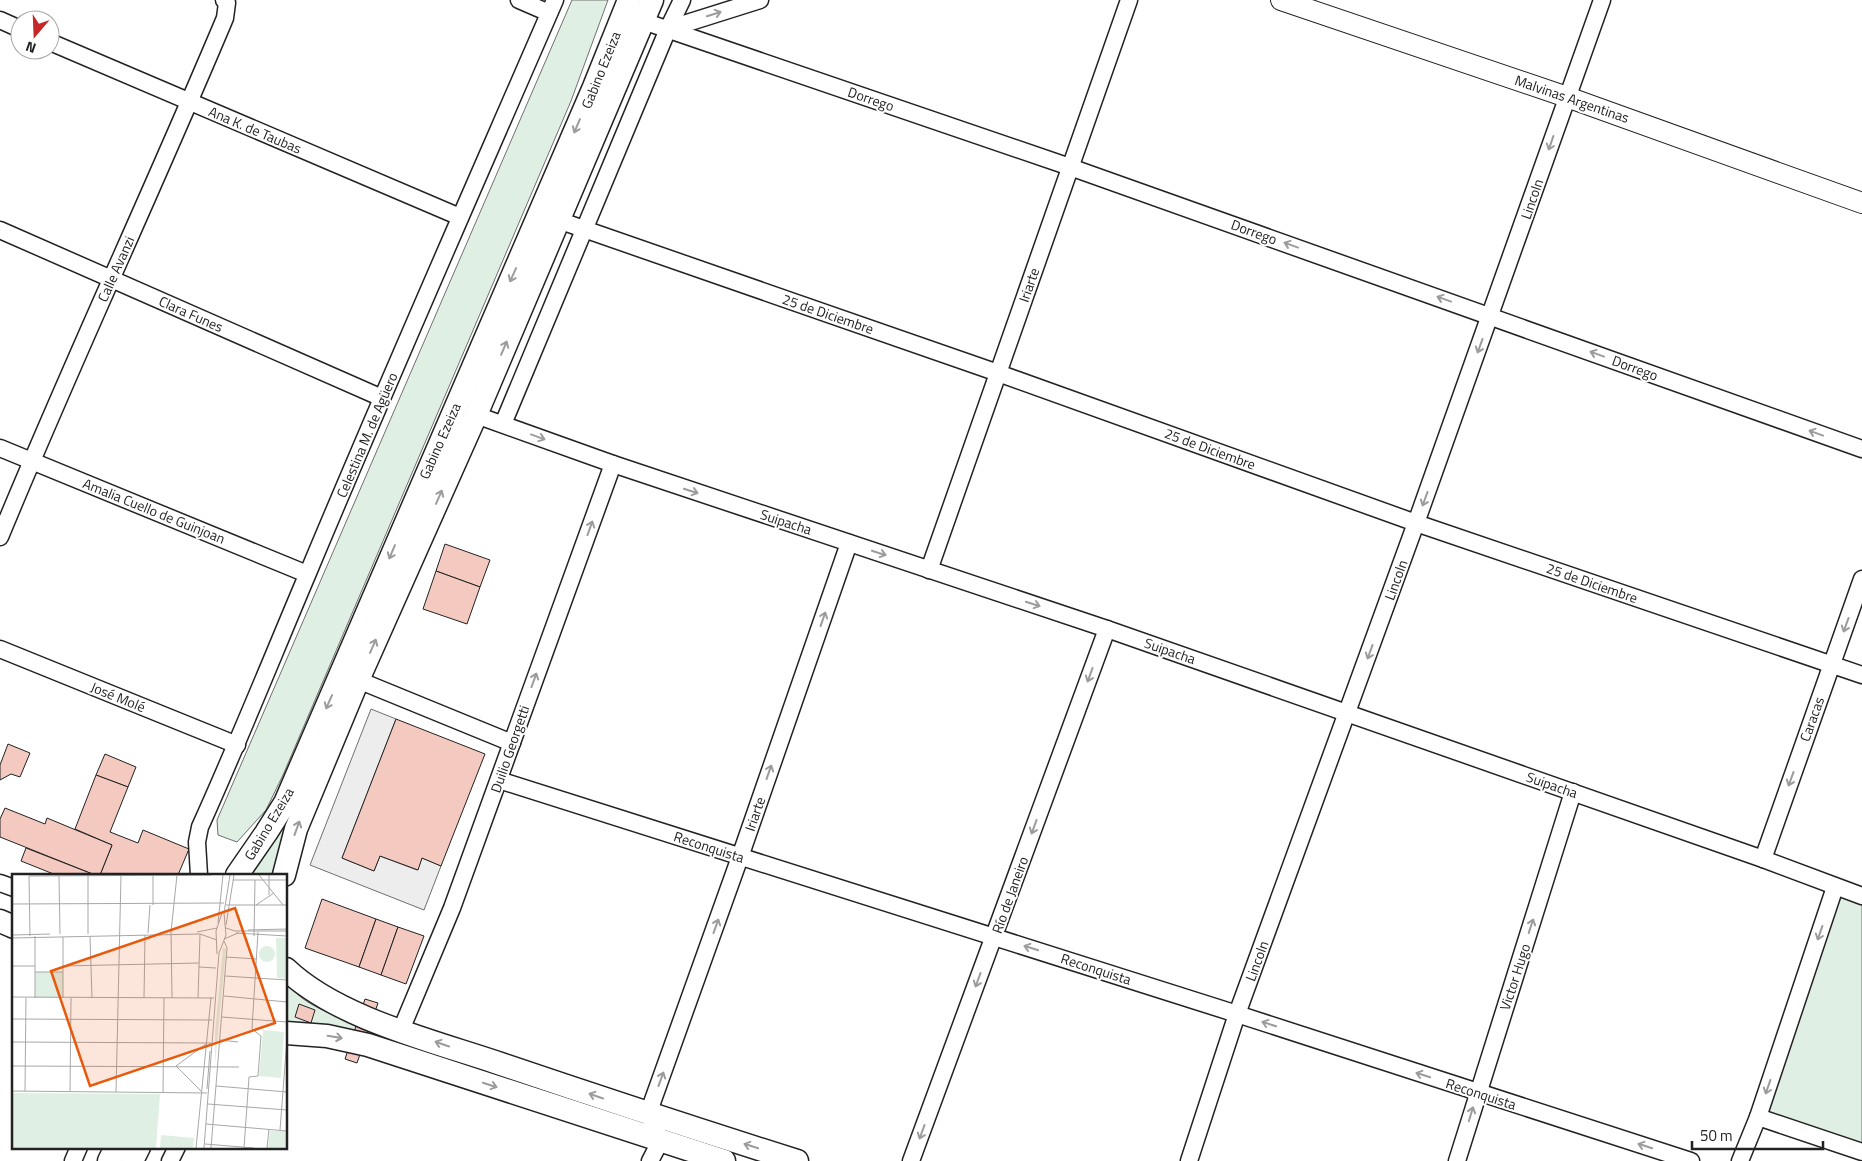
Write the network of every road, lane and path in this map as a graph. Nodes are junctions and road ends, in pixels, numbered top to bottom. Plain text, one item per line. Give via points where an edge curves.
1 (224, 0) edge
2 (519, 0) edge
3 (629, 0) edge
4 (652, 0) edge
5 (682, 0) edge
6 (760, 0) edge
7 (1129, 0) edge
8 (1281, 0) edge
9 (1602, 0) edge
10 (552, 7) edge
11 (643, 22) junction
12 (668, 29) junction
13 (60, 46) edge
14 (1567, 97) junction
15 (190, 102) junction
16 (1070, 166) junction
17 (1862, 203) edge
18 (460, 218) junction
19 (558, 220) junction
20 (0, 230) edge
21 (584, 230) junction
22 (111, 279) junction
23 (1491, 316) junction
24 (998, 373) junction
25 (382, 398) junction
26 (476, 415) junction
27 (503, 424) junction
28 (0, 448) edge
29 (1862, 449) edge
30 (31, 461) junction
31 (613, 464) junction
32 (1416, 523) junction
33 (0, 537) edge
34 (849, 543) junction
35 (929, 570) junction
36 (307, 574) junction
37 (1862, 580) edge
38 (1107, 629) junction
39 (0, 649) edge
40 (1832, 665) junction
41 (1862, 675) edge
42 (358, 680) junction
43 (1347, 713) junction
44 (512, 743) junction
45 (237, 745) junction
46 (499, 780) junction
47 (1573, 792) junction
48 (740, 857) junction
49 (1763, 859) junction
50 (199, 874) edge
51 (238, 874) edge
52 (284, 874) edge
53 (0, 883) edge
54 (12, 887) edge
55 (1835, 887) junction
56 (1862, 896) edge
57 (0, 920) edge
58 (12, 926) edge
59 (994, 937) junction
60 (288, 971) edge
61 (1237, 1014) junction
62 (401, 1030) junction
63 (288, 1033) edge
64 (1478, 1093) junction
65 (648, 1114) junction
66 (1758, 1117) junction
67 (661, 1140) junction
68 (80, 1148) edge
69 (116, 1148) edge
70 (138, 1148) edge
71 (176, 1148) edge
72 (1862, 1152) edge
73 (73, 1161) edge
74 (109, 1161) edge
75 (132, 1161) edge
76 (170, 1161) edge
77 (650, 1161) edge
78 (724, 1161) edge
79 (797, 1161) edge
80 (911, 1161) edge
81 (1190, 1161) edge
82 (1457, 1161) edge
83 (1691, 1161) edge
84 (1740, 1161) edge

1 - 15 street, Calle Avanzi via 227,3 225,18
2 - 10 street
3 -> 51 main road, Gabino Ezeiza via 289,794
4 - 11 main road, Gabino Ezeiza
5 - 12 street
12 -> 6 street
7 - 16 street, Iriarte
8 - 14 street, Malvinas Argentinas
9 - 14 street, Lincoln
10 - 18 street, Celestina M. de Agüero
11 - 12 street, Dorrego
11 - 19 main road, Gabino Ezeiza
12 - 16 street, Dorrego
12 - 21 street
13 - 15 street, Ana K. de Taubas
14 - 17 street, Malvinas Argentinas
14 -> 23 street, Lincoln
15 - 18 street, Ana K. de Taubas
15 - 22 street, Calle Avanzi
23 -> 16 street, Dorrego
16 - 24 street, Iriarte
18 - 25 street, Celestina M. de Agüero
19 - 21 street, 25 de Diciembre
26 -> 19 main road, Gabino Ezeiza
20 - 22 street, Clara Funes
21 - 24 street, 25 de Diciembre
21 - 27 street
22 - 25 street, Clara Funes
22 - 30 street, Calle Avanzi
29 -> 23 street, Dorrego
23 -> 32 street, Lincoln
24 - 32 street, 25 de Diciembre
24 - 35 street, Iriarte
25 - 36 street, Celestina M. de Agüero
26 - 27 street, Suipacha
42 -> 26 main road, Gabino Ezeiza
27 -> 31 street, Suipacha
28 - 30 street, Amalia Cuello de Guinjoan
30 - 33 street, Calle Avanzi
30 - 36 street, Amalia Cuello de Guinjoan
31 -> 34 street, Suipacha
44 -> 31 street, Duilio Georgetti
32 - 40 street, 25 de Diciembre
32 -> 43 street, Lincoln
34 -> 35 street, Suipacha
48 -> 34 street, Iriarte
35 -> 38 street, Suipacha
36 - 45 street, Celestina M. de Agüero
37 -> 40 street, Caracas
38 - 43 street, Suipacha
38 -> 59 street, Río de Janeiro
39 - 45 street, José Molé
40 - 41 street, 25 de Diciembre
40 -> 49 street, Caracas
42 - 44 street
52 -> 42 main road, Gabino Ezeiza via 296,829
43 - 47 street, Suipacha
43 - 61 street, Lincoln
44 - 46 street, Duilio Georgetti
45 - 50 street, Celestina M. de Agüero via 200,827 197,842
46 - 48 street, Reconquista
46 - 62 street, Duilio Georgetti via 452,908
47 - 49 street, Suipacha
64 -> 47 street, Victor Hugo
48 - 59 street, Reconquista
65 -> 48 street, Iriarte
49 - 55 street, Suipacha
53 - 54 street
55 - 56 street, Suipacha
55 -> 66 street
57 - 58 main road
61 -> 59 street, Reconquista
59 -> 80 street, Río de Janeiro
60 - 62 main road via 331,1002
64 -> 61 street, Reconquista
61 - 81 street, Lincoln
65 -> 62 main road
63 -> 67 main road via 353,1041
82 -> 64 street, Victor Hugo
83 -> 64 street, Reconquista
65 - 67 street
79 -> 65 main road
66 - 72 street
66 - 84 street
67 - 77 street
67 - 78 main road
68 - 73 street
69 - 74 main road
70 - 75 main road
71 - 76 street

